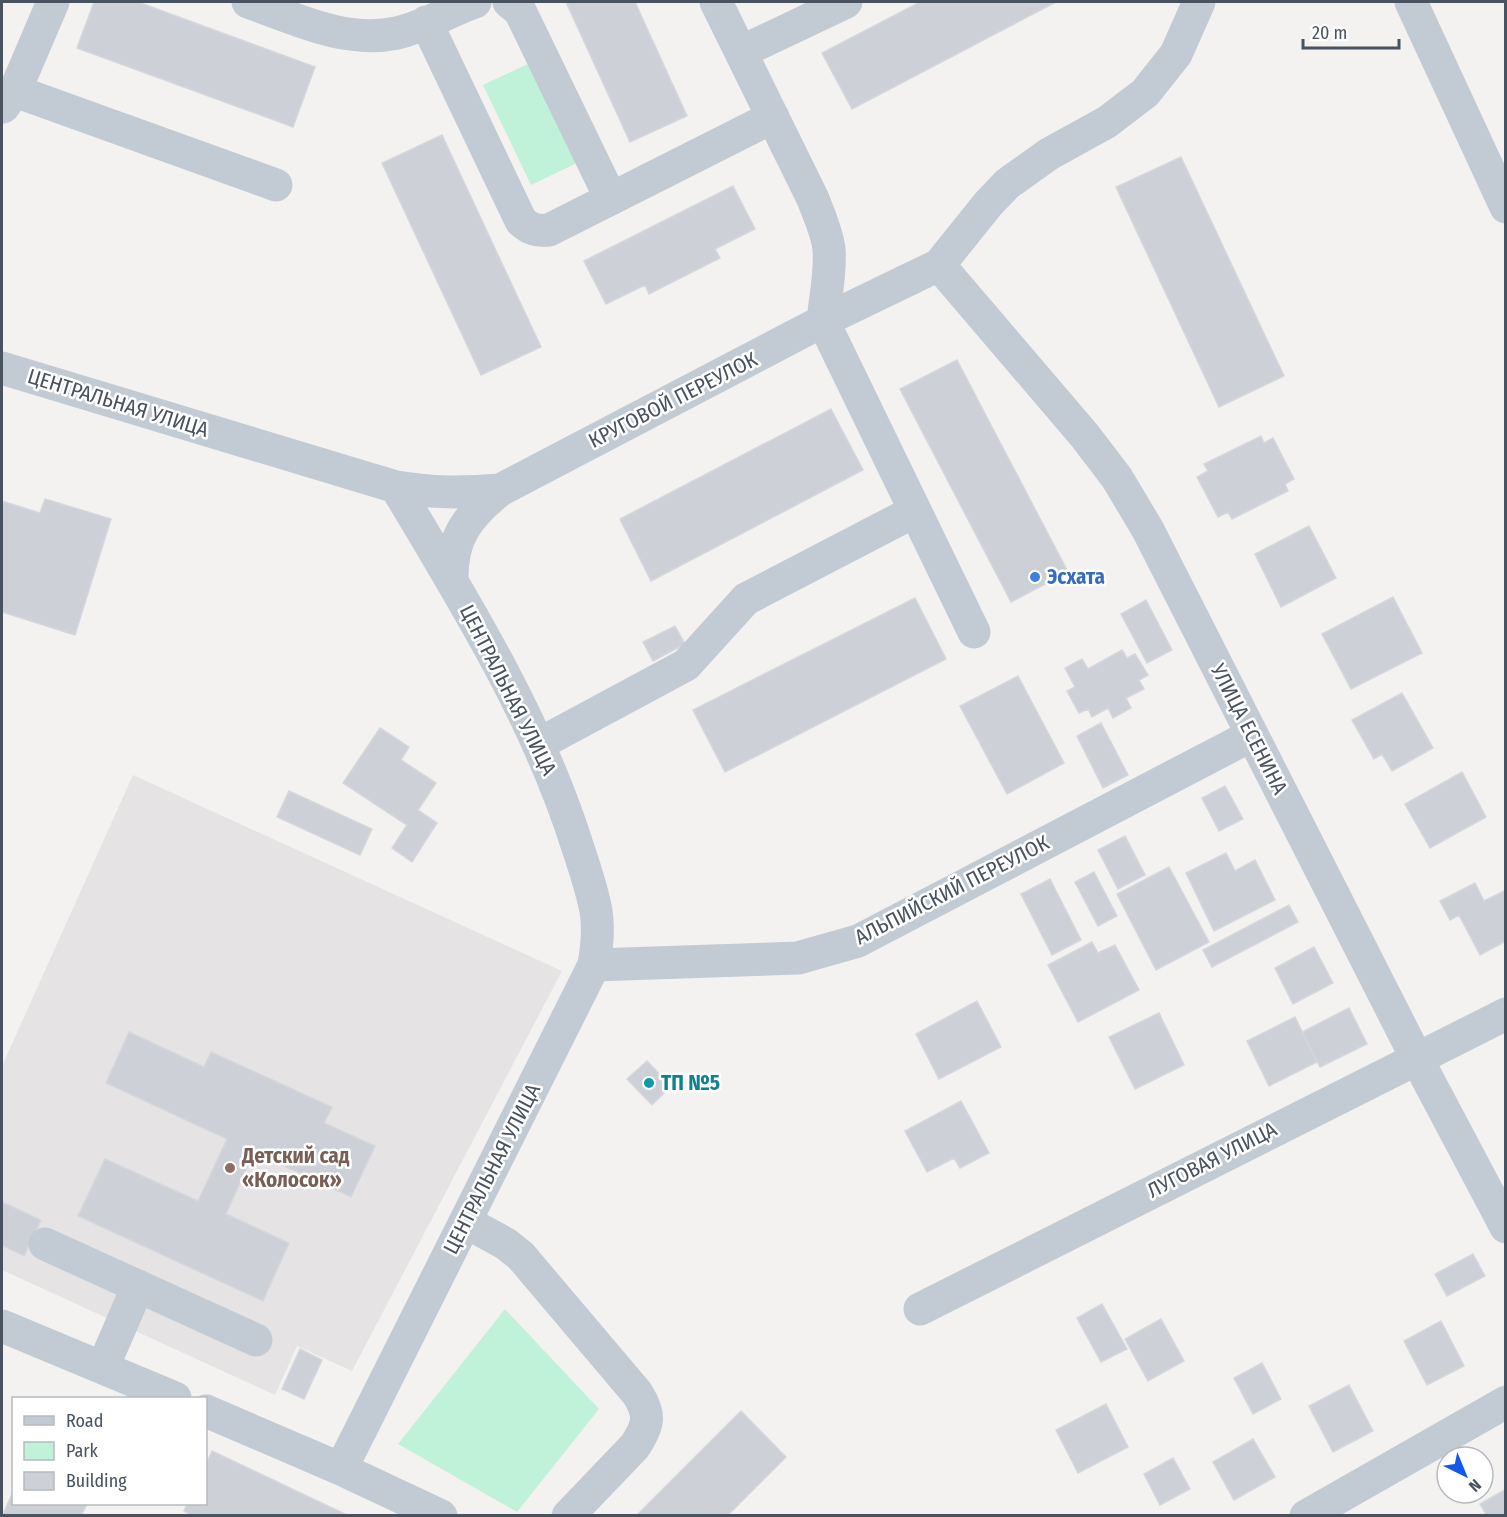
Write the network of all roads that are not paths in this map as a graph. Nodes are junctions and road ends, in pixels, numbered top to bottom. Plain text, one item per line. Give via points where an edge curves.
1 (53, 2) edge
2 (248, 2) edge
3 (474, 2) edge
4 (509, 2) edge
5 (716, 2) edge
6 (846, 2) edge
7 (1199, 2) edge
8 (1411, 2) edge
9 (426, 22) junction
10 (741, 52) junction
11 (8, 99) edge
12 (773, 117) junction
13 (276, 184) dead end
14 (611, 199) junction
15 (1506, 207) edge
16 (939, 265) junction
17 (823, 321) junction
18 (2, 368) edge
19 (396, 487) junction
20 (500, 489) junction
21 (915, 511) junction
22 (452, 580) junction
23 (974, 632) dead end
24 (1252, 735) junction
25 (539, 744) junction
26 (594, 965) junction
27 (1506, 1014) edge
28 (1416, 1057) junction
29 (466, 1222) junction
30 (1506, 1227) edge
31 (45, 1244) dead end
32 (138, 1286) junction
33 (920, 1309) dead end
34 (2, 1326) edge
35 (256, 1340) dead end
36 (102, 1368) junction
37 (173, 1397) edge
38 (1506, 1402) edge
39 (207, 1411) edge
40 (341, 1469) junction
41 (441, 1515) edge
42 (568, 1515) edge
43 (1306, 1515) edge

1 - 11 street
2 - 9 street via 357,36 398,33
3 - 9 street
4 - 14 street via 520,11
5 - 10 street
6 - 10 street
7 - 16 street via 1176,54 1145,93 1107,122 1049,154 1007,184
8 - 15 street
9 - 14 street via 528,227 549,230
10 - 12 street
11 - 13 street
12 - 14 street
12 - 17 street via 824,228 829,250
16 - 17 street, КРУГОВОЙ ПЕРЕУЛОК
16 - 24 street, УЛИЦА ЕСЕНИНА via 1117,478 1148,530
17 - 20 street, КРУГОВОЙ ПЕРЕУЛОК
17 - 21 street
18 - 19 street, ЦЕНТРАЛЬНАЯ УЛИЦА
19 - 20 street, КРУГОВОЙ ПЕРЕУЛОК via 465,493
19 - 22 street, ЦЕНТРАЛЬНАЯ УЛИЦА
20 - 22 street via 464,527 456,542 451,560
21 - 23 street
21 - 25 street via 746,599 686,665
22 - 25 street, ЦЕНТРАЛЬНАЯ УЛИЦА
24 - 26 street, АЛЬПИЙСКИЙ ПЕРЕУЛОК via 858,941 798,958
24 - 28 street, УЛИЦА ЕСЕНИНА
25 - 26 street, ЦЕНТРАЛЬНАЯ УЛИЦА via 570,821 596,911 598,941
26 - 29 street, ЦЕНТРАЛЬНАЯ УЛИЦА
27 - 28 street, ЛУГОВАЯ УЛИЦА
28 - 30 street, УЛИЦА ЕСЕНИНА
28 - 33 street, ЛУГОВАЯ УЛИЦА
29 - 40 street, ЦЕНТРАЛЬНАЯ УЛИЦА
29 - 42 street via 521,1256 645,1406 648,1419 635,1446
31 - 32 street
32 - 35 street
32 - 36 street
34 - 36 street
36 - 37 street
38 - 43 street
39 - 40 street
40 - 41 street

